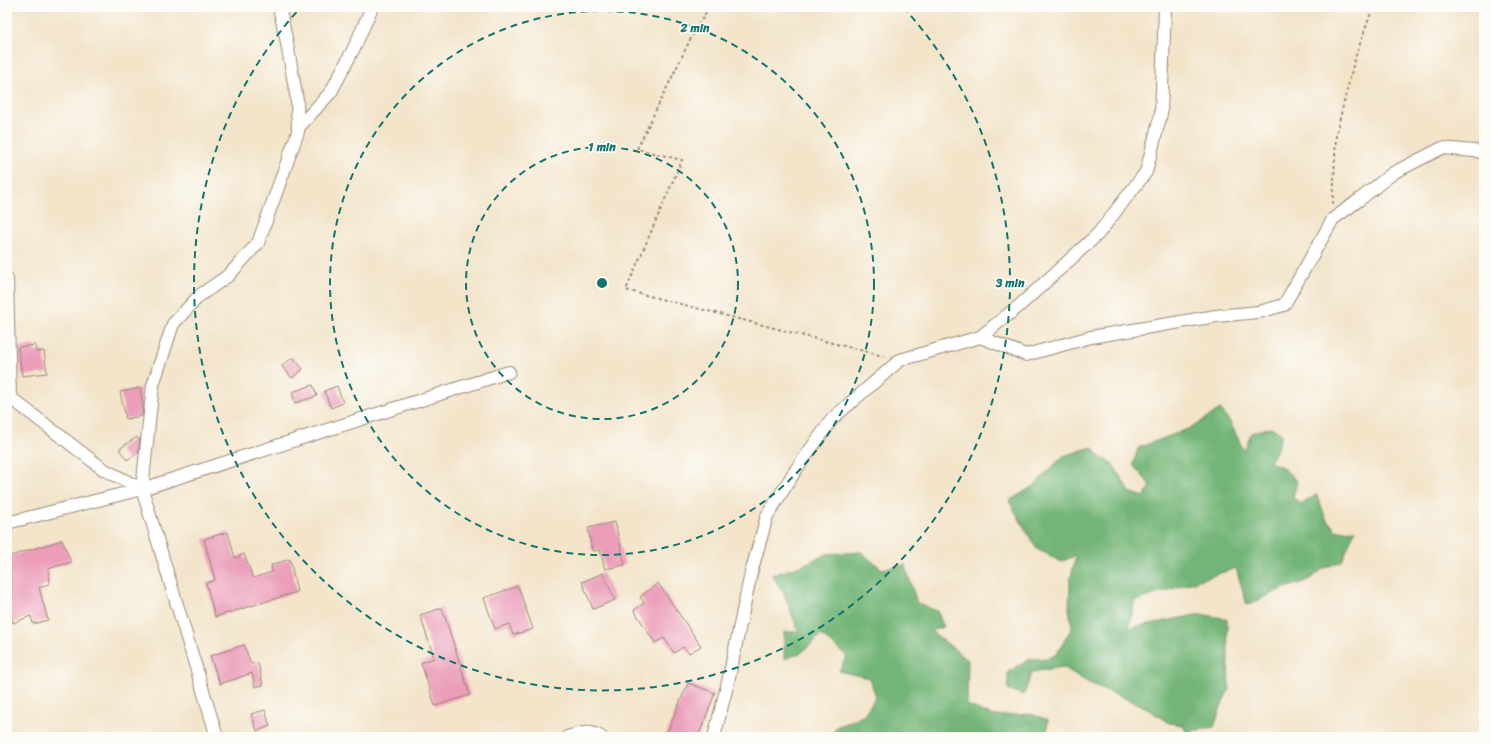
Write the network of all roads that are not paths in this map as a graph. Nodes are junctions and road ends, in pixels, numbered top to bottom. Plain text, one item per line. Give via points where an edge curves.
1 (279, 7) edge
2 (372, 7) edge
3 (1165, 7) edge
4 (298, 128) junction
5 (1484, 152) edge
6 (7, 279) edge
7 (980, 337) junction
8 (509, 372) dead end
9 (9, 396) edge
10 (142, 489) junction
11 (7, 523) edge
12 (218, 737) edge
13 (567, 737) edge
14 (601, 737) edge
15 (714, 737) edge

1 - 4 street via 297,100
2 - 4 street via 331,92
3 - 7 street via 1161,114 1146,172 1098,234 1019,306
4 - 10 street via 258,243 229,275 199,296 174,324 153,385
5 - 7 street via 1442,148 1394,173 1333,219 1284,305 1259,312 1216,316 1091,337 1026,355
6 - 9 street
7 - 15 street via 900,360 833,418 797,468 767,516 751,573
8 - 10 street
9 - 10 street via 103,469
10 - 11 street
10 - 12 street
13 - 14 street via 592,732

